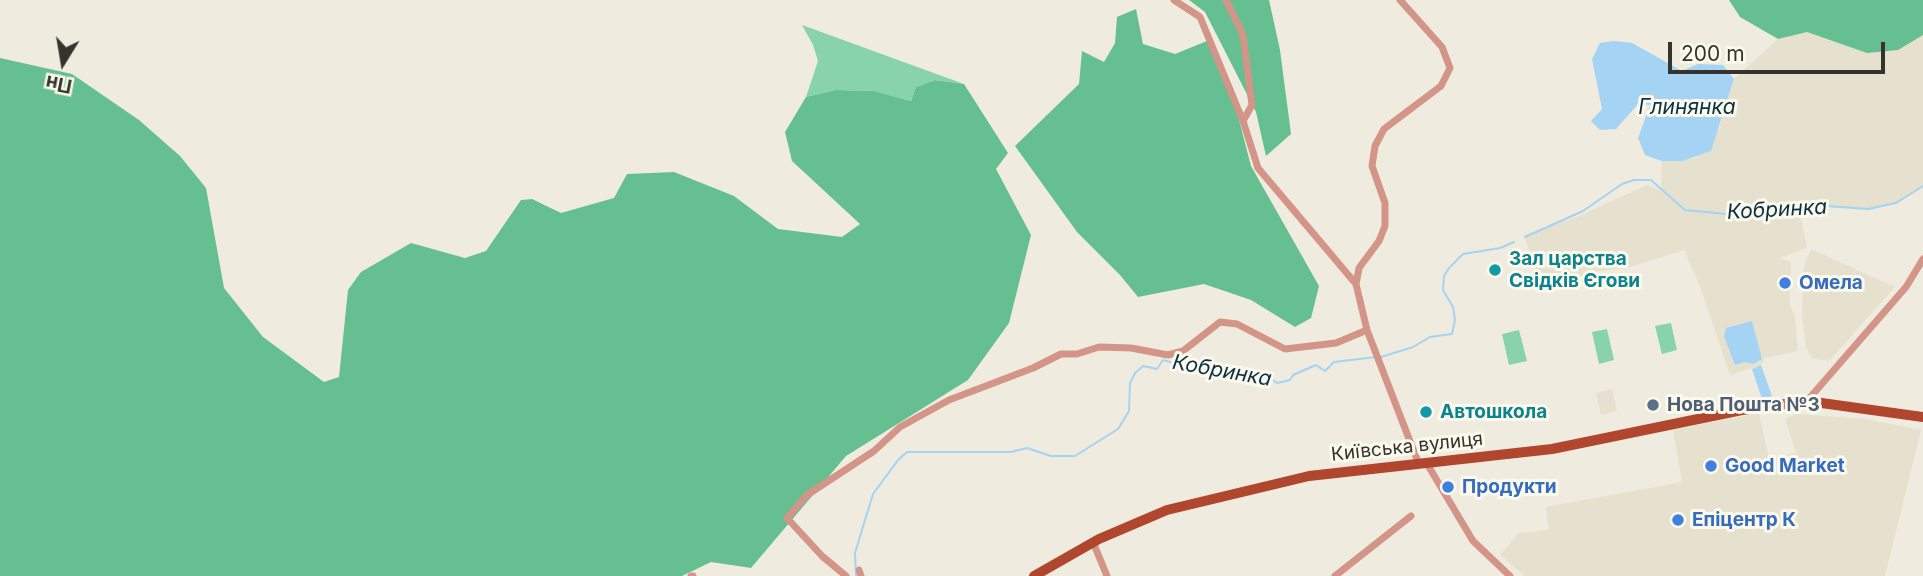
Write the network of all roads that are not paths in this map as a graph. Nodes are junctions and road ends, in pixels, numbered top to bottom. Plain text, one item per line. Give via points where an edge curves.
1 (1174, 0) edge
2 (1226, 0) edge
3 (1400, 0) edge
4 (1243, 121) junction
5 (1923, 259) edge
6 (1356, 284) junction
7 (1367, 330) junction
8 (1807, 401) junction
9 (1923, 416) edge
10 (1422, 461) junction
11 (1411, 516) dead end
12 (1093, 542) junction
13 (846, 576) edge
14 (1034, 576) edge
15 (1107, 576) edge
16 (1335, 576) edge
17 (1510, 576) edge

1 - 4 street via 1200,17
2 - 4 street via 1243,35 1251,76 1252,105
3 - 6 street via 1442,47 1450,68 1441,86 1384,129 1375,146 1372,166 1385,203 1385,226 1359,268
4 - 6 street via 1258,168 1271,187
5 - 8 street via 1906,287
6 - 7 street
7 - 10 street
7 - 13 street via 1336,343 1285,349 1237,324 1220,322 1183,351 1168,355 1099,347 1061,354 949,400 900,426 874,450 807,495 787,518
8 - 9 main road, Київська вулиця
8 - 10 main road, Київська вулиця via 1552,449
10 - 12 main road, Київська вулиця via 1309,476 1207,498
10 - 17 street via 1473,541
11 - 16 street
12 - 14 main road, Київська вулиця
12 - 15 street

